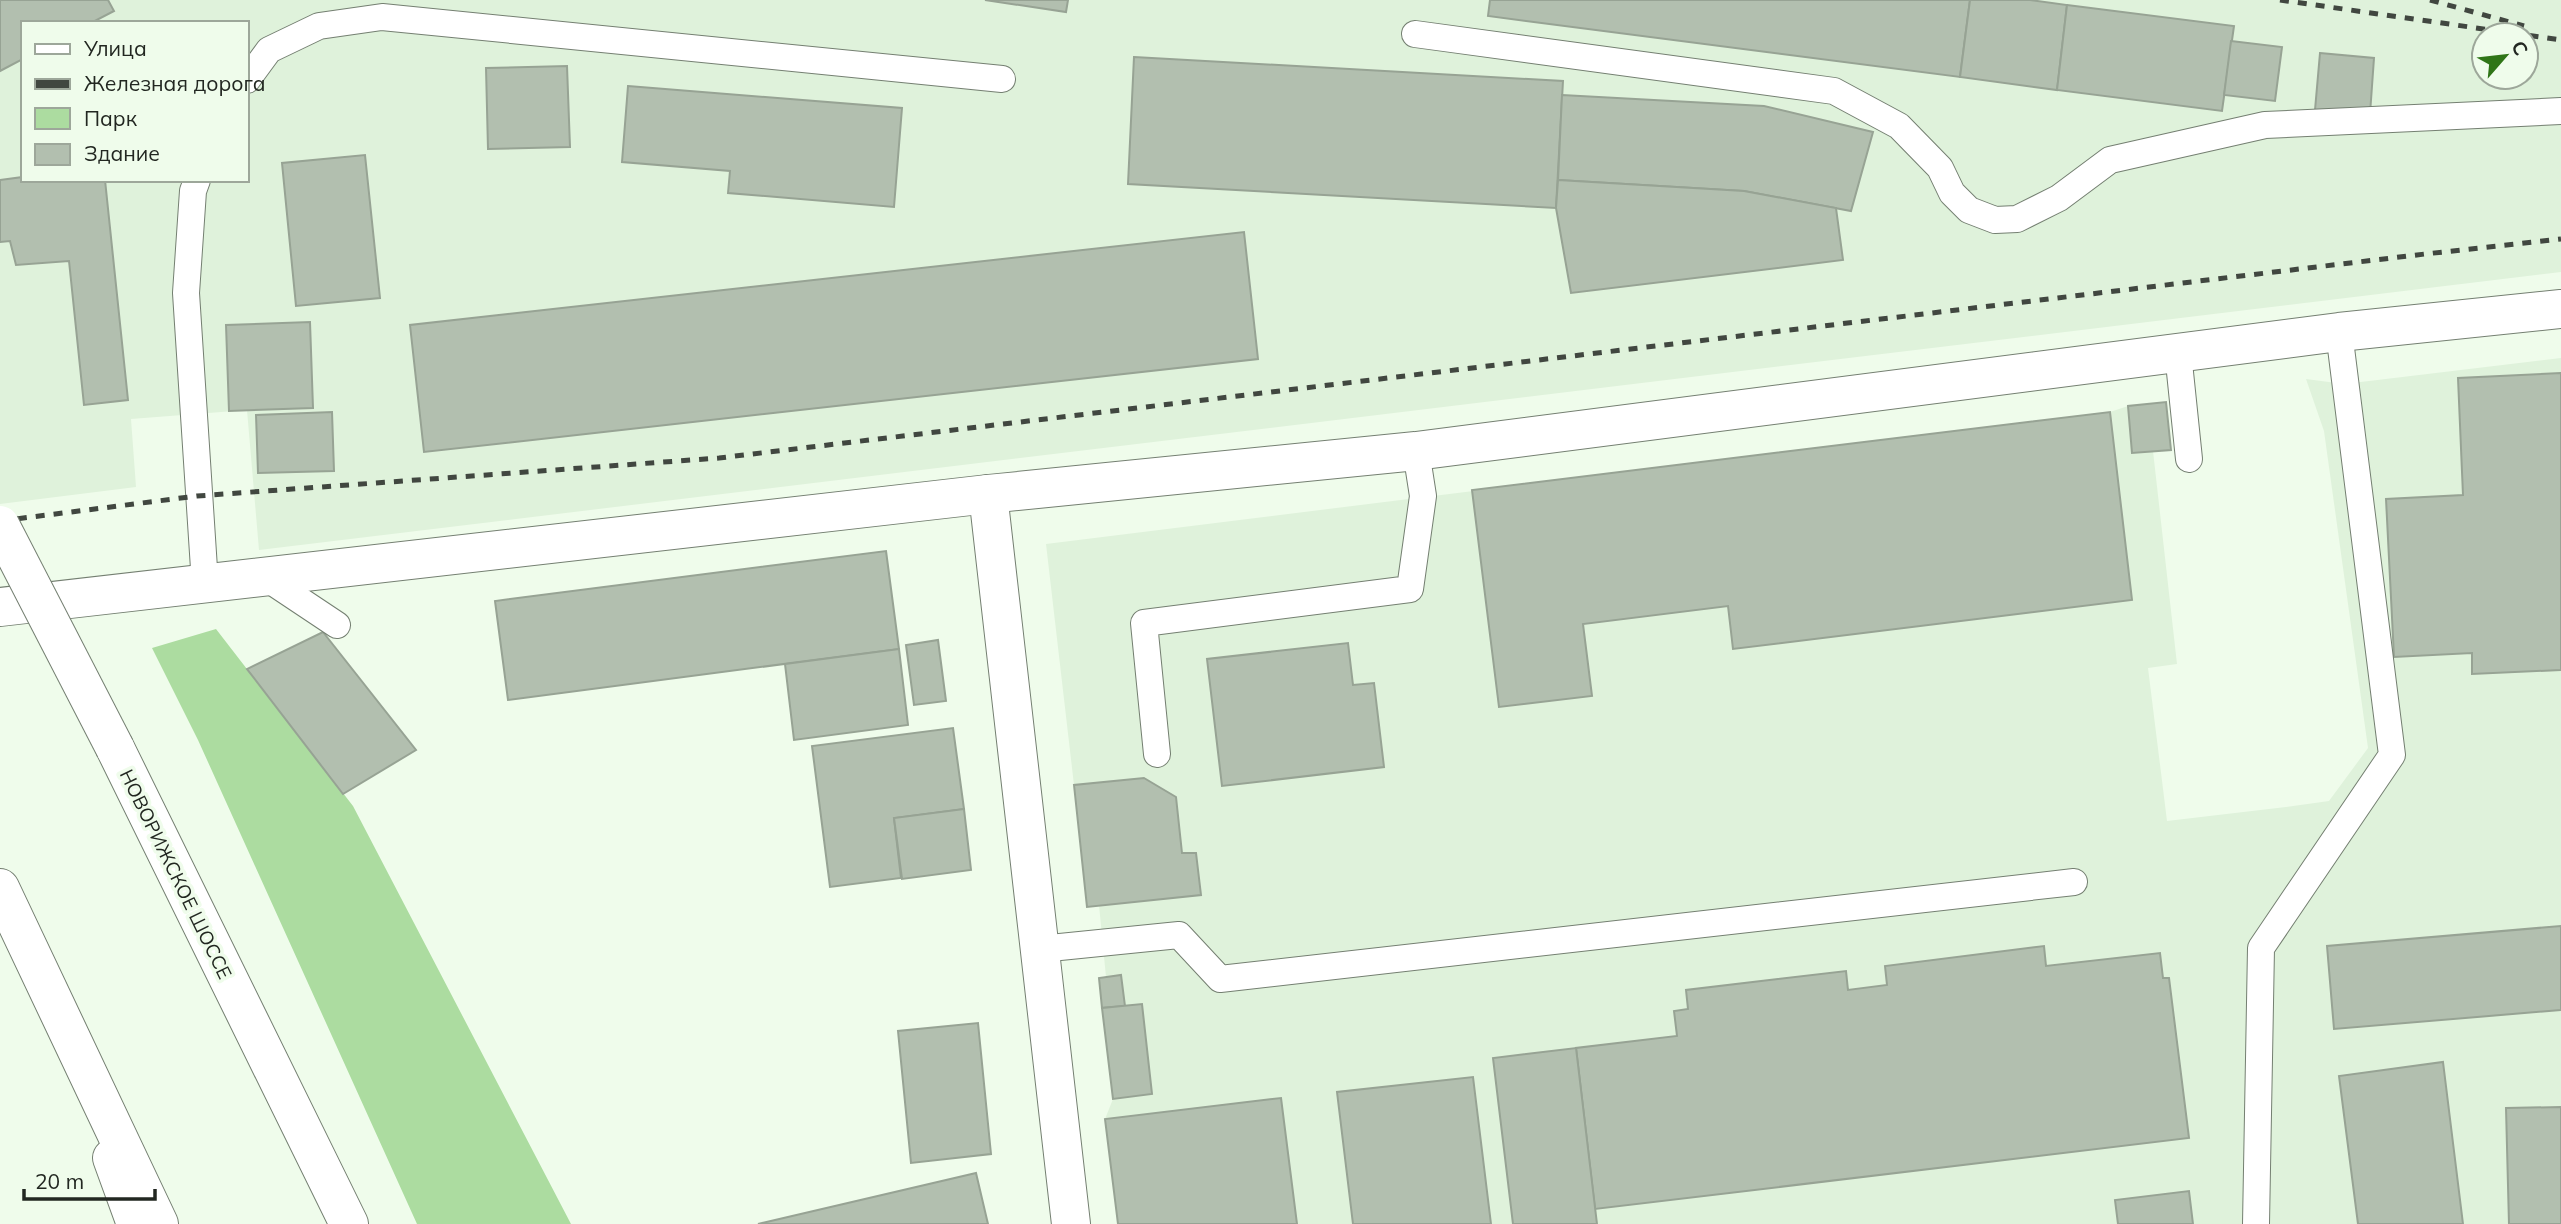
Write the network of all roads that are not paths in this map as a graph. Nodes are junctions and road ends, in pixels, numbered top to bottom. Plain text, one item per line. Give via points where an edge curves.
1 (1415, 34) dead end
2 (248, 79) edge
3 (1002, 79) dead end
4 (2561, 111) edge
5 (196, 182) edge
6 (2561, 309) edge
7 (2339, 332) junction
8 (2178, 353) junction
9 (1416, 451) junction
10 (2189, 459) dead end
11 (988, 494) junction
12 (0, 525) edge
13 (265, 577) junction
14 (205, 584) junction
15 (0, 607) edge
16 (337, 625) dead end
17 (1157, 754) dead end
18 (2074, 882) dead end
19 (0, 888) edge
20 (1040, 949) junction
21 (51, 992) junction
22 (136, 1224) edge
23 (159, 1224) edge
24 (349, 1224) edge
25 (1071, 1224) edge
26 (2256, 1224) edge

1 - 4 lane via 1833,91 1899,126 1940,168 1952,192 1969,210 1996,220 2017,219 2059,198 2110,160 2264,125
2 - 3 lane via 269,50 319,26 382,17
5 - 14 lane via 186,293
6 - 7 main road
7 - 8 main road
7 - 26 lane via 2392,755 2261,948
8 - 9 main road
8 - 10 lane
9 - 11 main road
9 - 17 lane via 1423,496 1410,589 1144,623
11 - 13 main road
11 - 20 main road
12 - 24 main road, НОВОРИЖСКОЕ ШОССЕ, bridge
13 - 14 main road
13 - 16 lane
14 - 15 main road
18 - 20 lane via 1220,979 1179,934
19 - 21 main road
20 - 25 main road
21 - 22 main road
21 - 23 main road

